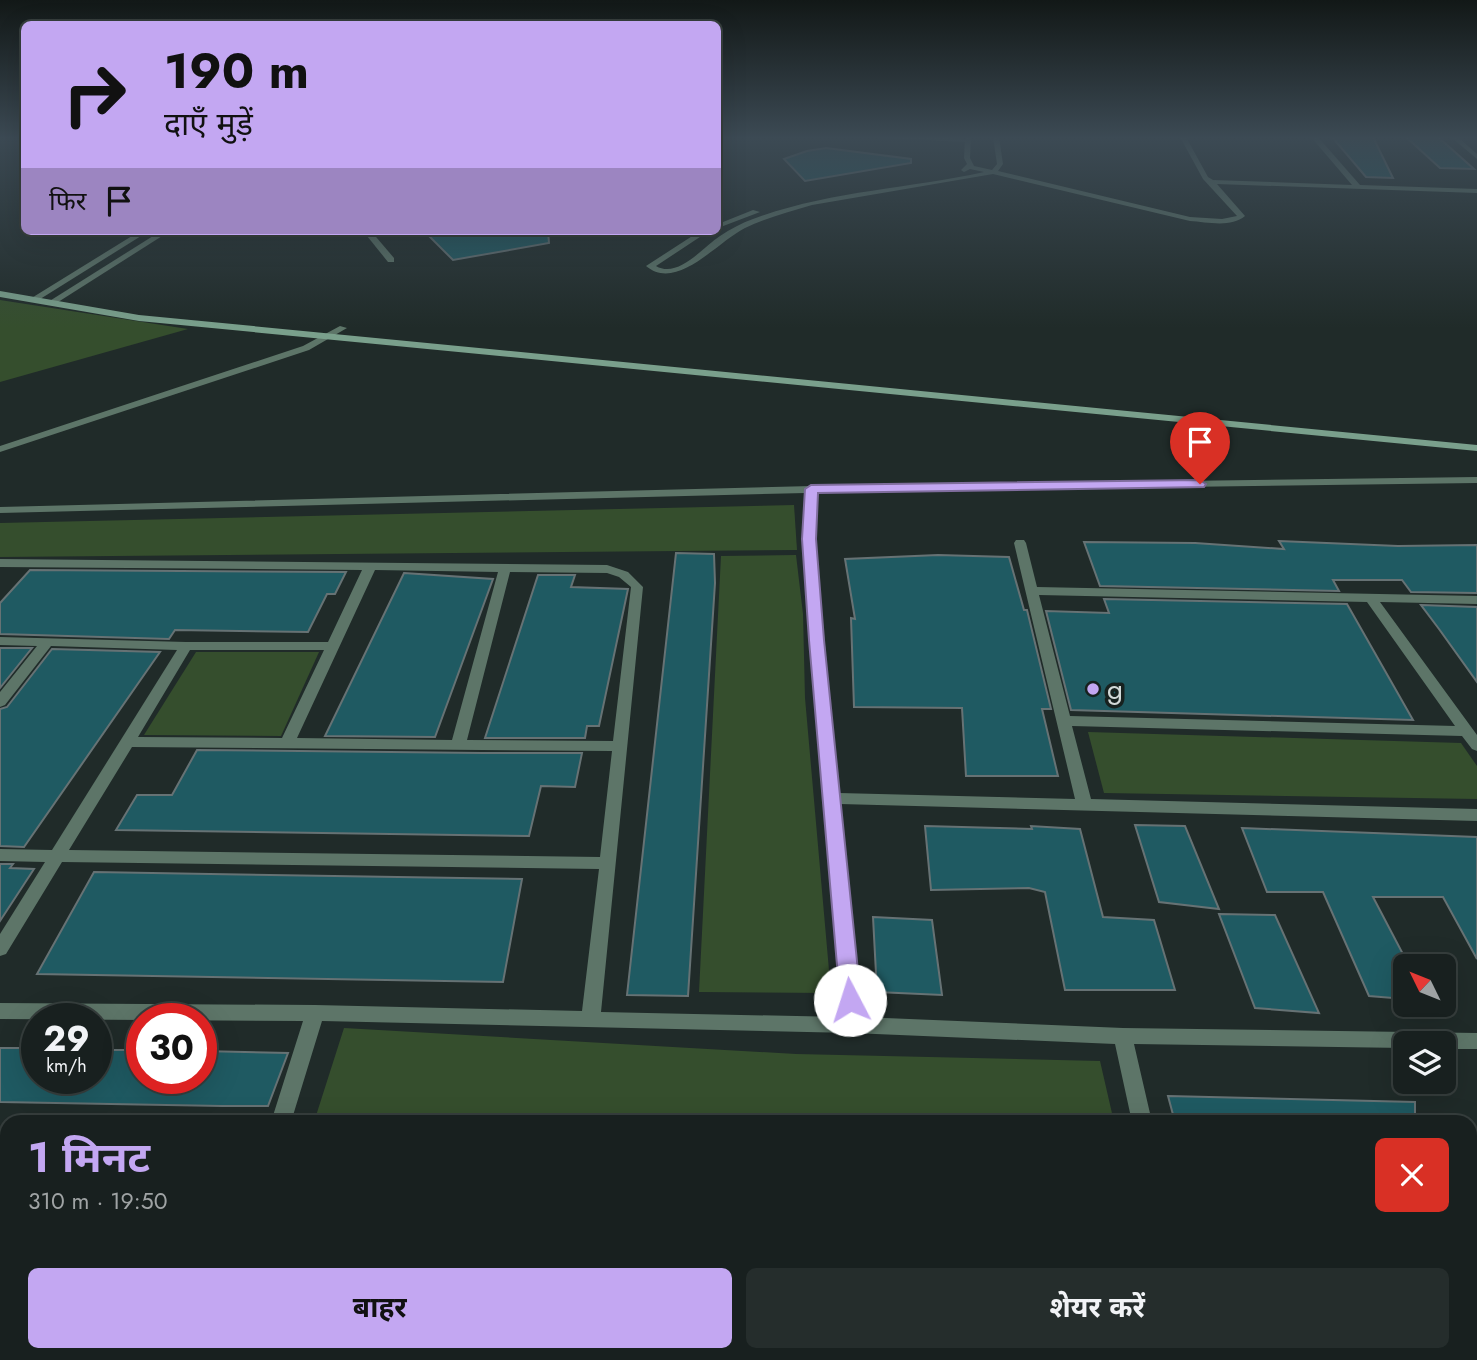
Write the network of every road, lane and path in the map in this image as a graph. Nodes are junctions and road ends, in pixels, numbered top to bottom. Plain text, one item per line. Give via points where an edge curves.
1 (801, 200) edge
2 (832, 200) edge
3 (1113, 200) edge
4 (1229, 200) edge
5 (721, 225) edge
6 (138, 235) edge
7 (160, 235) edge
8 (370, 235) edge
9 (699, 235) edge
10 (391, 260) dead end
11 (0, 294) edge
12 (34, 299) junction
13 (51, 302) junction
14 (110, 311) junction
15 (343, 328) junction
16 (329, 336) junction
17 (1330, 431) junction
18 (1477, 439) edge
19 (1477, 448) edge
20 (0, 449) edge
21 (1477, 480) edge
22 (811, 489) junction
23 (0, 510) edge
24 (1020, 543) dead end
25 (0, 563) edge
26 (370, 566) junction
27 (505, 568) junction
28 (1034, 591) junction
29 (1371, 598) junction
30 (1477, 600) edge
31 (0, 641) edge
32 (47, 642) junction
33 (186, 646) junction
34 (332, 646) junction
35 (0, 702) edge
36 (1064, 721) junction
37 (1466, 731) junction
38 (128, 742) junction
39 (287, 743) junction
40 (458, 745) junction
41 (621, 746) junction
42 (1477, 746) edge
43 (831, 798) junction
44 (1084, 804) junction
45 (1477, 814) edge
46 (0, 855) edge
47 (57, 857) junction
48 (608, 863) junction
49 (0, 948) edge
50 (0, 1011) edge
51 (315, 1013) junction
52 (591, 1019) junction
53 (852, 1025) junction
54 (1124, 1036) junction
55 (1477, 1041) edge
56 (283, 1115) edge
57 (1141, 1115) edge

1 - 5 street
2 - 9 street via 744,226 689,264 658,271 650,266
3 - 4 street via 1204,221 1239,218 1240,212
6 - 12 street
7 - 13 street
8 - 10 street
11 - 12 street
12 - 13 street
13 - 14 street
14 - 15 street
14 - 16 street via 139,318
15 - 16 street
15 - 17 street
16 - 17 street
16 - 20 street via 306,348
17 - 18 street
17 - 19 street
21 - 22 street
22 - 23 street
22 - 43 street via 809,539
24 - 28 street
25 - 26 street
26 - 27 street
26 - 34 street
27 - 40 street
27 - 41 street via 620,571 637,587
28 - 29 street
28 - 36 street
29 - 30 street
29 - 37 street
31 - 32 street
32 - 33 street
32 - 35 street
33 - 34 street
33 - 38 street
34 - 39 street
36 - 37 street
36 - 44 street
37 - 42 street
38 - 39 street
38 - 47 street
39 - 40 street
40 - 41 street
41 - 48 street
43 - 44 street
43 - 53 street
44 - 45 street
46 - 47 street
47 - 48 street
47 - 49 street
48 - 52 street
50 - 51 street
51 - 52 street
51 - 56 street
52 - 53 street
53 - 54 street
54 - 55 street
54 - 57 street

